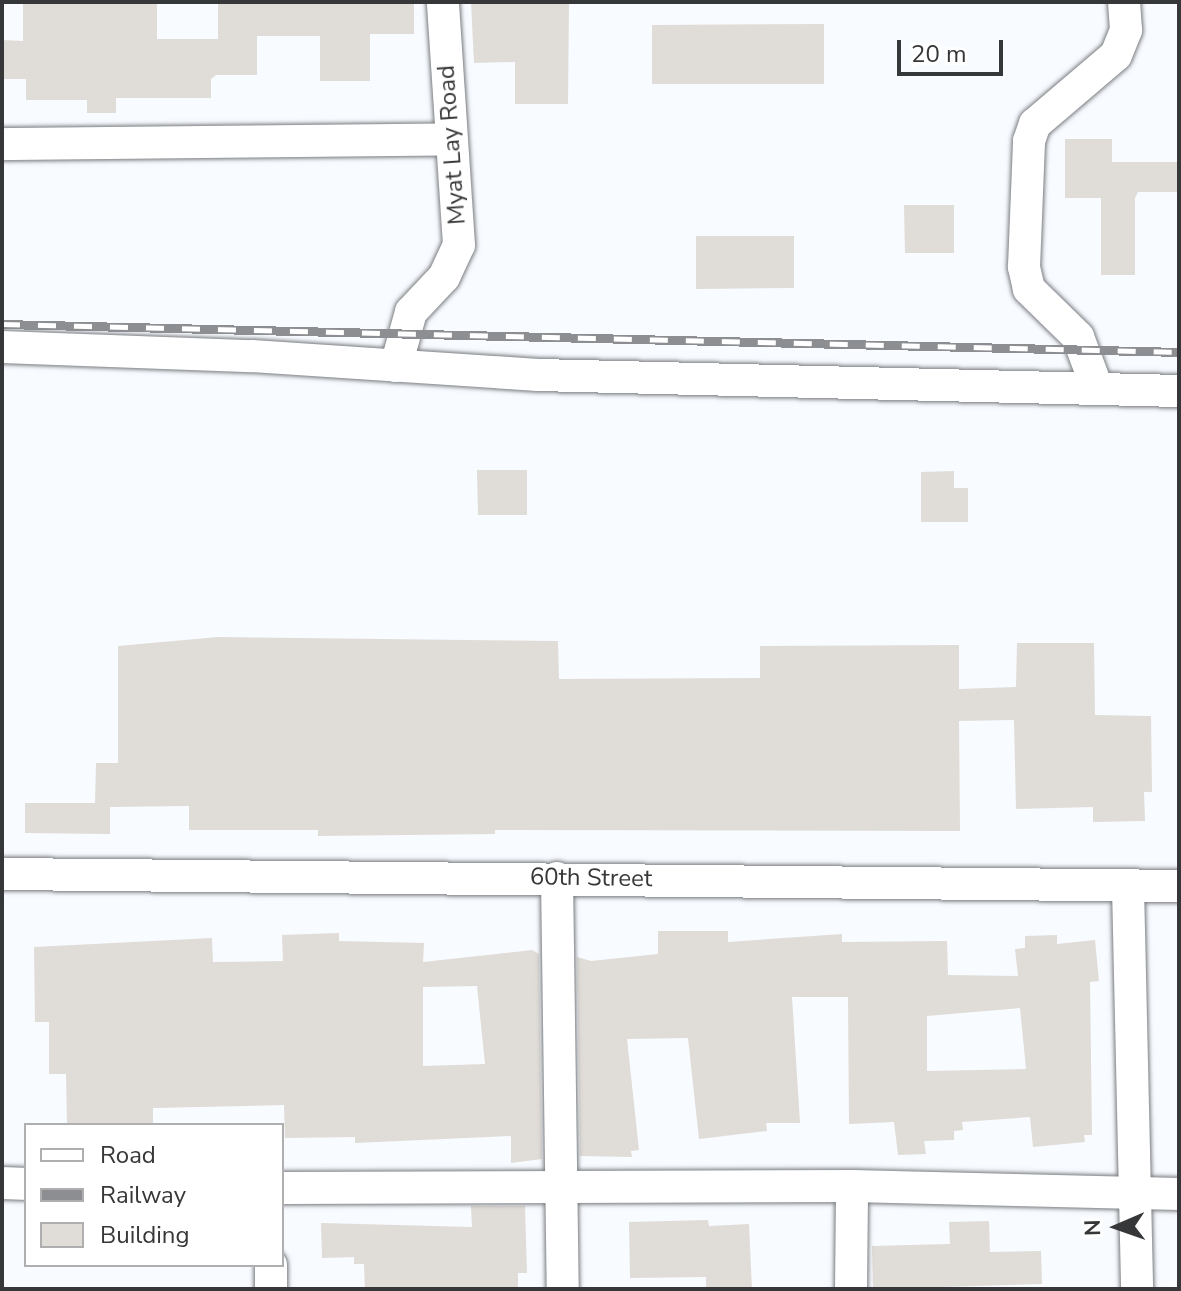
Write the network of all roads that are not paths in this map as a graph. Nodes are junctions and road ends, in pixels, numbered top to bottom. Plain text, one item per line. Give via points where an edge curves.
1 (443, 2) edge
2 (1124, 2) edge
3 (450, 139) junction
4 (2, 144) edge
5 (2, 347) edge
6 (396, 366) junction
7 (1097, 388) junction
8 (1179, 391) edge
9 (2, 874) edge
10 (557, 878) junction
11 (1179, 886) edge
12 (1128, 887) junction
13 (2, 1183) edge
14 (24, 1184) edge
15 (852, 1186) junction
16 (284, 1188) edge
17 (564, 1188) junction
18 (1135, 1193) junction
19 (1179, 1194) edge
20 (271, 1267) edge
21 (271, 1289) edge
22 (563, 1289) edge
23 (851, 1289) edge
24 (1137, 1289) edge

1 - 3 street, Myat Lay Road
2 - 7 street via 1126,30 1116,55 1035,124 1029,141 1024,267 1029,289 1078,337
3 - 4 street
3 - 6 street, Myat Lay Road via 459,245 444,277 411,312
5 - 6 street
6 - 7 street via 538,375
7 - 8 street
9 - 10 street, 60th Street
10 - 12 street, 60th Street
10 - 17 street
11 - 12 street, 60th Street
12 - 18 street
13 - 14 street
15 - 17 street
15 - 18 street
15 - 23 street
16 - 17 street
17 - 22 street
18 - 19 street
18 - 24 street
20 - 21 street

